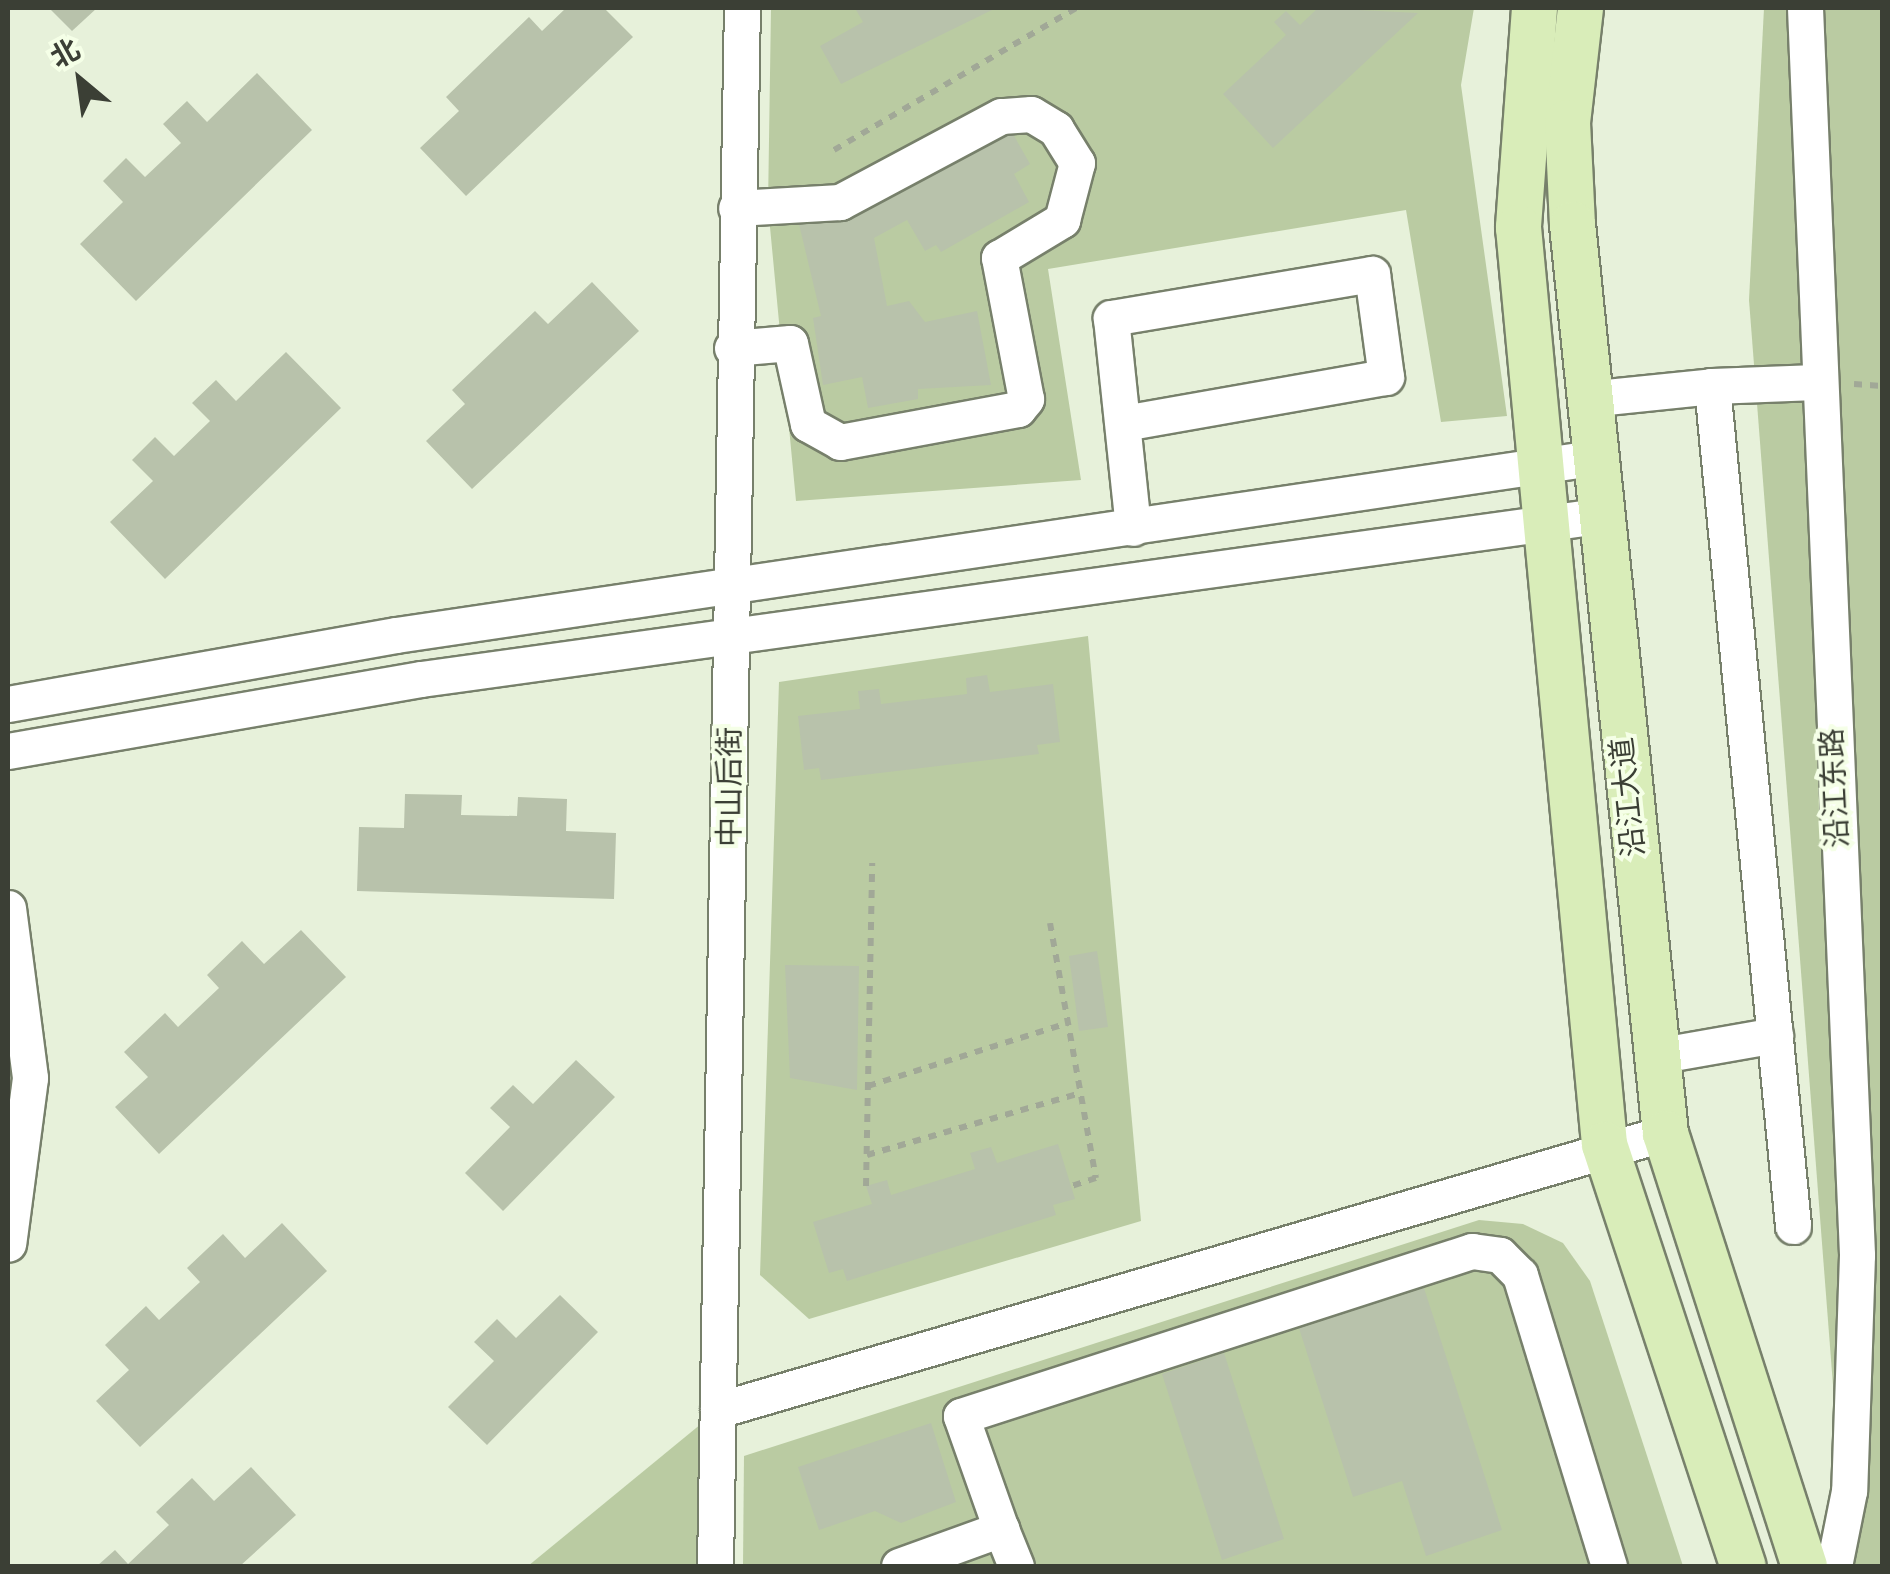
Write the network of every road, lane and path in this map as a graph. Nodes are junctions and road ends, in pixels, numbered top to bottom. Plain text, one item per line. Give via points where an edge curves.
1 (742, 8) edge
2 (1076, 8) edge
3 (1534, 8) edge
4 (1580, 8) edge
5 (1805, 8) edge
6 (834, 150) dead end
7 (736, 208) junction
8 (732, 348) junction
9 (1816, 382) junction
10 (1712, 386) junction
11 (1586, 398) junction
12 (1124, 423) junction
13 (1592, 458) junction
14 (1540, 466) junction
15 (1597, 516) junction
16 (1546, 523) junction
17 (1133, 528) junction
18 (726, 588) junction
19 (730, 634) junction
20 (8, 704) edge
21 (8, 751) edge
22 (872, 862) dead end
23 (8, 908) edge
24 (1050, 923) dead end
25 (1068, 1023) junction
26 (1775, 1034) junction
27 (1656, 1056) junction
28 (868, 1086) junction
29 (1081, 1093) junction
30 (1665, 1132) junction
31 (1604, 1144) junction
32 (867, 1155) junction
33 (866, 1186) dead end
34 (1072, 1186) dead end
35 (1794, 1226) dead end
36 (8, 1244) edge
37 (718, 1410) junction
38 (1001, 1529) junction
39 (715, 1566) edge
40 (899, 1566) edge
41 (1016, 1566) edge
42 (1609, 1566) edge
43 (1743, 1566) edge
44 (1804, 1566) edge
45 (1834, 1566) edge

1 - 7 street, 中山后街
2 - 6 path
3 - 14 main road, 沿江大道 via 1518,227
4 - 11 main road, 沿江大道 via 1566,122
5 - 9 street, 沿江东路
7 - 8 street, 中山后街
7 - 8 street via 840,202 1000,116 1043,122 1077,163 1062,220 998,258 1026,399 1018,409 840,442 808,424 790,343
8 - 18 street, 中山后街
9 - 10 street
9 - 45 street, 沿江东路 via 1857,1255 1849,1491
10 - 11 street
10 - 26 street
11 - 13 main road, 沿江大道
12 - 12 street via 1111,318 1372,274 1386,377
12 - 17 street
13 - 14 street
13 - 15 main road, 沿江大道
14 - 16 main road, 沿江大道
14 - 17 street
15 - 16 street
15 - 27 main road, 沿江大道
16 - 19 street
16 - 31 main road, 沿江大道
17 - 18 street
18 - 19 street, 中山后街
18 - 20 street
19 - 21 street
19 - 37 street, 中山后街
22 - 28 path
23 - 36 street via 30,1078
24 - 25 path
25 - 28 path
25 - 29 path
26 - 27 street
26 - 35 street
27 - 30 main road, 沿江大道
28 - 32 path
29 - 32 path
29 - 34 path via 1096,1178
30 - 31 street
30 - 44 main road, 沿江大道
31 - 37 street
31 - 43 main road, 沿江大道
32 - 33 path
37 - 39 street, 中山后街
38 - 40 street
38 - 41 street
38 - 42 street via 961,1416 1472,1251 1500,1255 1520,1275

